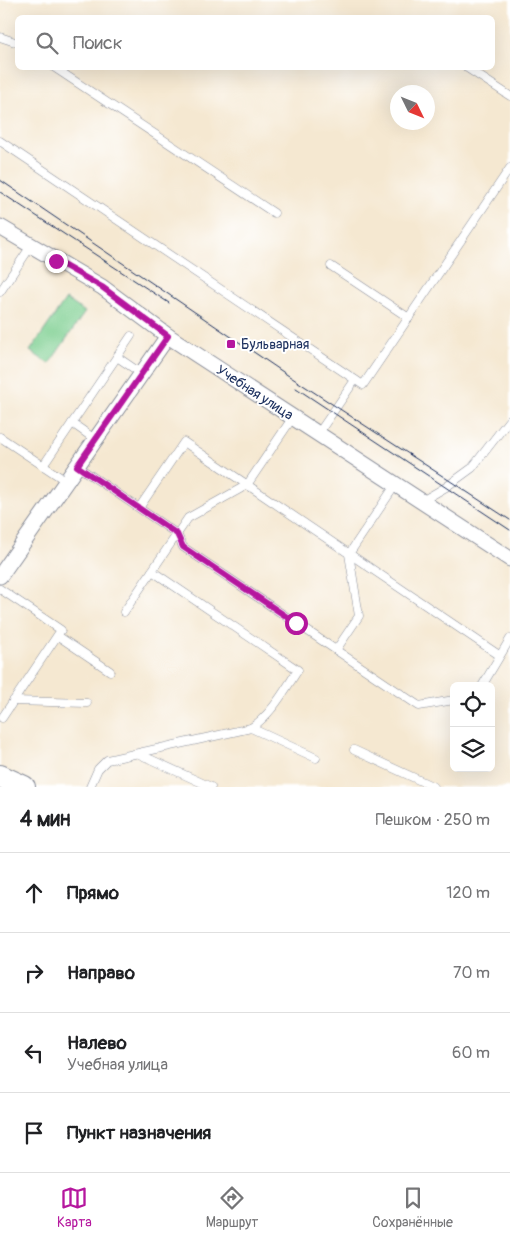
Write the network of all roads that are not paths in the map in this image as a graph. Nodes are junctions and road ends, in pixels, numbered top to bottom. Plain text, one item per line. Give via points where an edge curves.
1 (0, 38) edge
2 (15, 42) edge
3 (58, 70) edge
4 (470, 70) edge
5 (510, 96) edge
6 (0, 141) edge
7 (510, 168) edge
8 (274, 213) dead end
9 (0, 227) edge
10 (31, 246) junction
11 (331, 266) dead end
12 (0, 292) edge
13 (408, 318) junction
14 (131, 336) dead end
15 (168, 336) junction
16 (116, 357) junction
17 (142, 374) junction
18 (355, 380) junction
19 (293, 417) junction
20 (510, 419) edge
21 (72, 424) junction
22 (318, 434) junction
23 (0, 437) edge
24 (96, 440) junction
25 (43, 466) junction
26 (77, 466) junction
27 (66, 482) junction
28 (396, 484) junction
29 (247, 485) junction
30 (422, 501) junction
31 (139, 508) junction
32 (177, 534) junction
33 (350, 554) junction
34 (510, 558) edge
35 (152, 571) junction
36 (0, 578) edge
37 (124, 612) dead end
38 (58, 636) junction
39 (510, 639) edge
40 (336, 650) junction
41 (499, 655) junction
42 (110, 671) dead end
43 (484, 682) edge
44 (13, 701) junction
45 (450, 701) edge
46 (87, 703) dead end
47 (2, 718) dead end
48 (251, 728) junction
49 (354, 750) dead end
50 (139, 754) junction
51 (316, 758) dead end
52 (0, 776) edge
53 (24, 787) edge
54 (90, 787) edge
55 (211, 787) edge
56 (434, 787) edge

1 - 2 lane
3 - 8 lane
4 - 5 lane
6 - 18 lane
7 - 13 lane
9 - 10 street, Учебная улица
10 - 12 lane
10 - 15 street, Учебная улица via 102,287
11 - 13 lane
13 - 18 lane via 363,386
14 - 16 lane
15 - 17 street
15 - 19 street, Учебная улица
16 - 17 lane
16 - 21 lane
17 - 24 street
18 - 22 lane
19 - 22 street, Учебная улица
19 - 29 lane
20 - 30 lane via 472,468
21 - 24 lane
21 - 25 lane
22 - 28 street, Учебная улица
23 - 25 lane
24 - 26 street
25 - 27 lane
26 - 27 street
26 - 31 lane
27 - 36 street
28 - 30 street, Учебная улица
28 - 33 lane
29 - 31 lane via 184,442
29 - 32 lane via 188,518
29 - 33 lane
30 - 34 street, Учебная улица
31 - 32 lane
32 - 35 lane
32 - 40 lane via 183,547
33 - 40 lane via 359,616
33 - 41 lane
35 - 37 lane
35 - 48 lane via 298,670 271,711
36 - 38 lane via 61,630
38 - 42 lane
38 - 44 lane
39 - 41 lane
40 - 45 lane via 419,706
41 - 43 lane
44 - 46 lane
44 - 47 lane
48 - 50 lane
48 - 51 lane
49 - 56 lane
50 - 54 lane via 107,760
50 - 55 lane
52 - 53 main road

